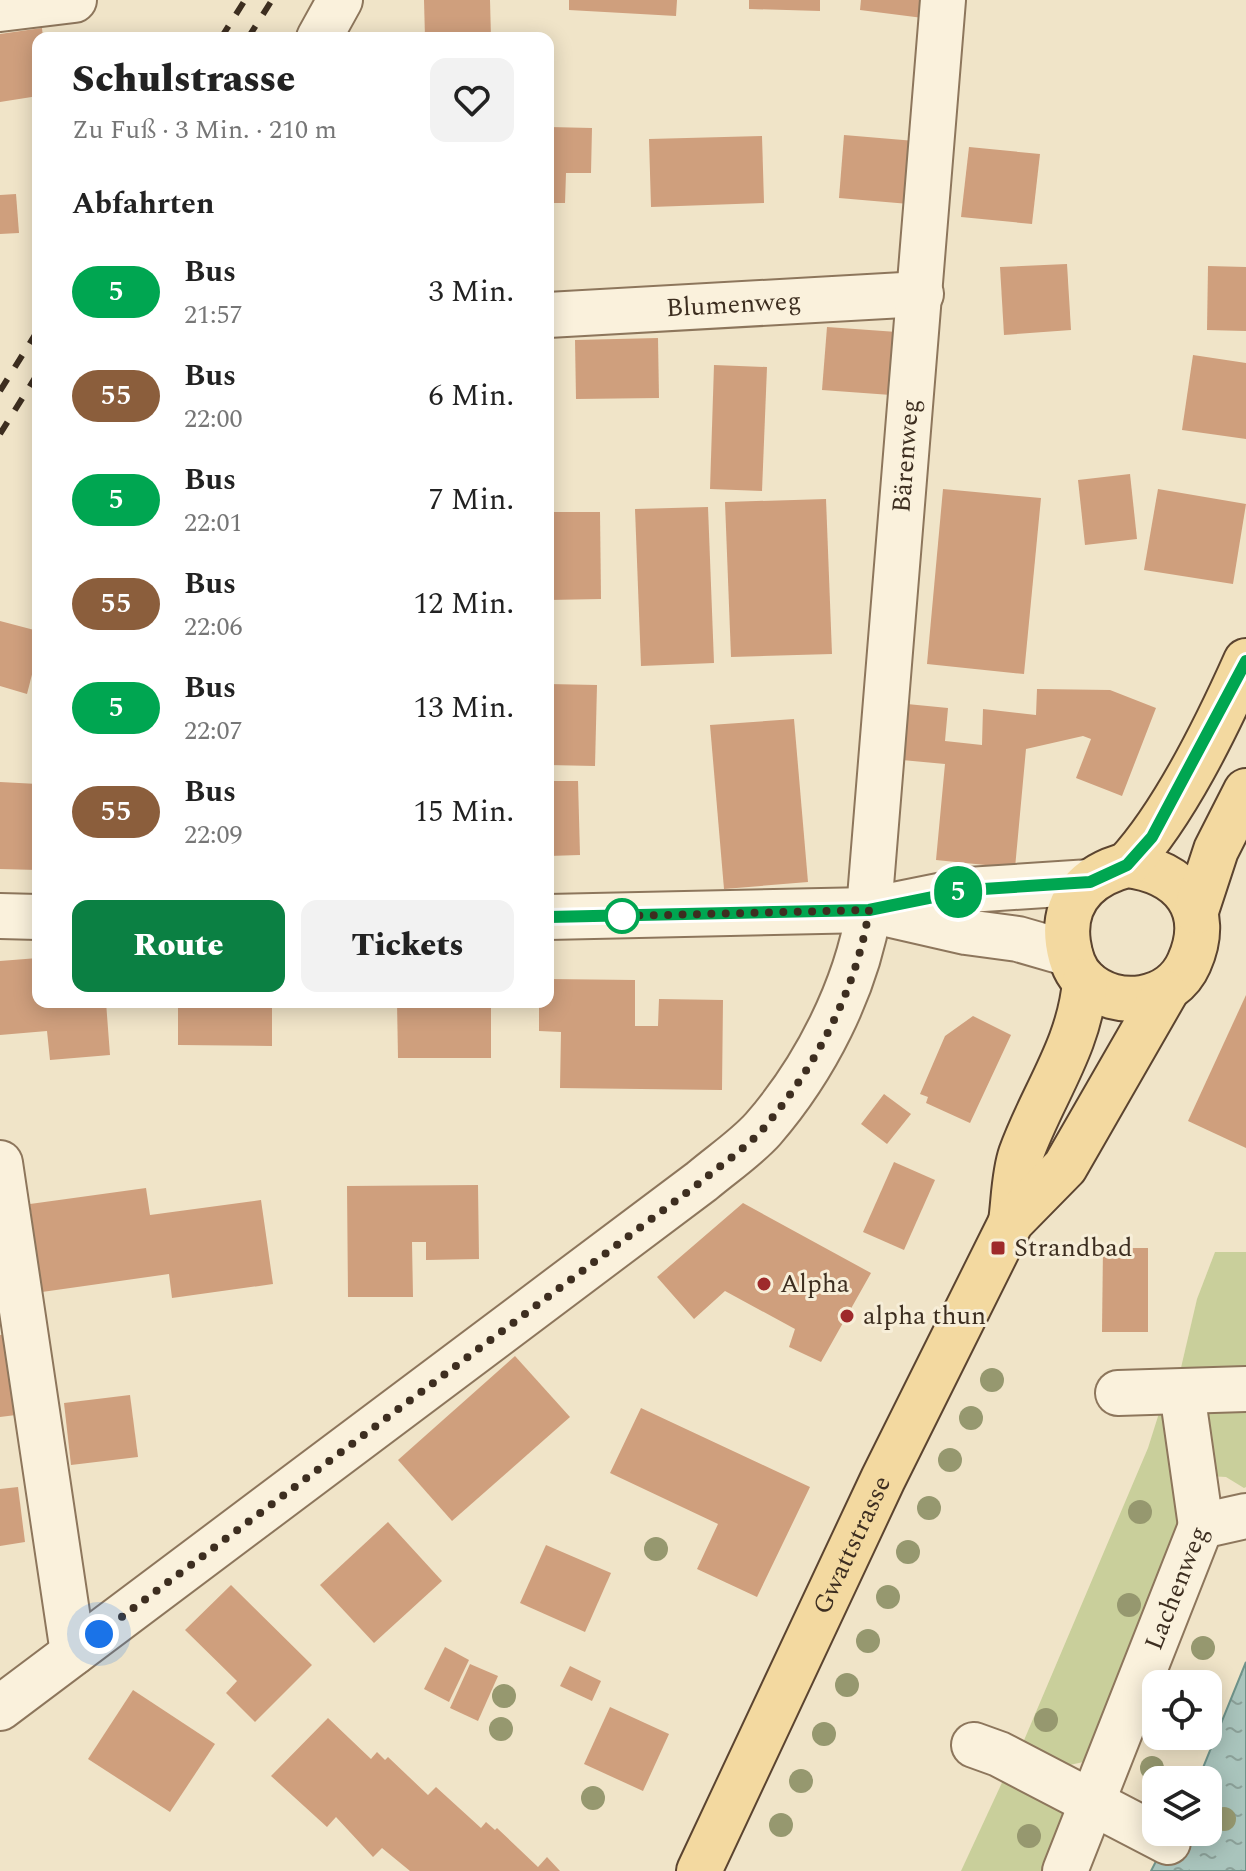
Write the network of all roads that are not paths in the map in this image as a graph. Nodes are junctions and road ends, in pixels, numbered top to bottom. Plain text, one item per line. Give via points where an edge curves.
1 (74, 0) edge
2 (340, 0) edge
3 (943, 0) edge
4 (0, 9) edge
5 (322, 32) edge
6 (921, 294) junction
7 (554, 315) edge
8 (1246, 661) edge
9 (1246, 791) edge
10 (1109, 874) junction
11 (869, 910) junction
12 (1196, 911) junction
13 (0, 916) edge
14 (32, 917) edge
15 (554, 917) edge
16 (1077, 968) junction
17 (1165, 993) junction
18 (0, 1163) edge
19 (1011, 1222) junction
20 (1246, 1389) edge
21 (1182, 1392) junction
22 (1118, 1393) dead end
23 (1246, 1516) edge
24 (1201, 1526) junction
25 (73, 1653) junction
26 (0, 1708) edge
27 (974, 1745) dead end
28 (1094, 1804) junction
29 (1142, 1829) edge
30 (699, 1871) edge
31 (1065, 1871) edge

1 - 4 street
2 - 5 street
3 - 6 street, Bärenweg
6 - 7 street, Blumenweg
6 - 11 street, Bärenweg
8 - 10 main road via 1152,837
9 - 12 main road via 1216,850
10 - 11 street via 968,890
10 - 12 main road via 1164,874 1183,889
10 - 16 main road via 1072,902 1068,916
11 - 15 street
11 - 16 street via 1018,939
11 - 25 street, Bärenweg via 861,954 831,1025 795,1087 761,1131 702,1181
12 - 17 main road via 1198,934 1191,958
13 - 14 street
16 - 17 main road via 1121,996
16 - 19 main road, Gwattstrasse via 1083,1006 1020,1156
17 - 19 main road, Gwattstrasse via 1065,1167
18 - 25 street
19 - 30 main road, Gwattstrasse via 883,1479
20 - 21 street
21 - 22 street
21 - 24 street
23 - 24 street, Lachenweg
24 - 28 street, Lachenweg
25 - 26 street, Bärenweg
27 - 28 street
28 - 29 street
28 - 31 street, Lachenweg

